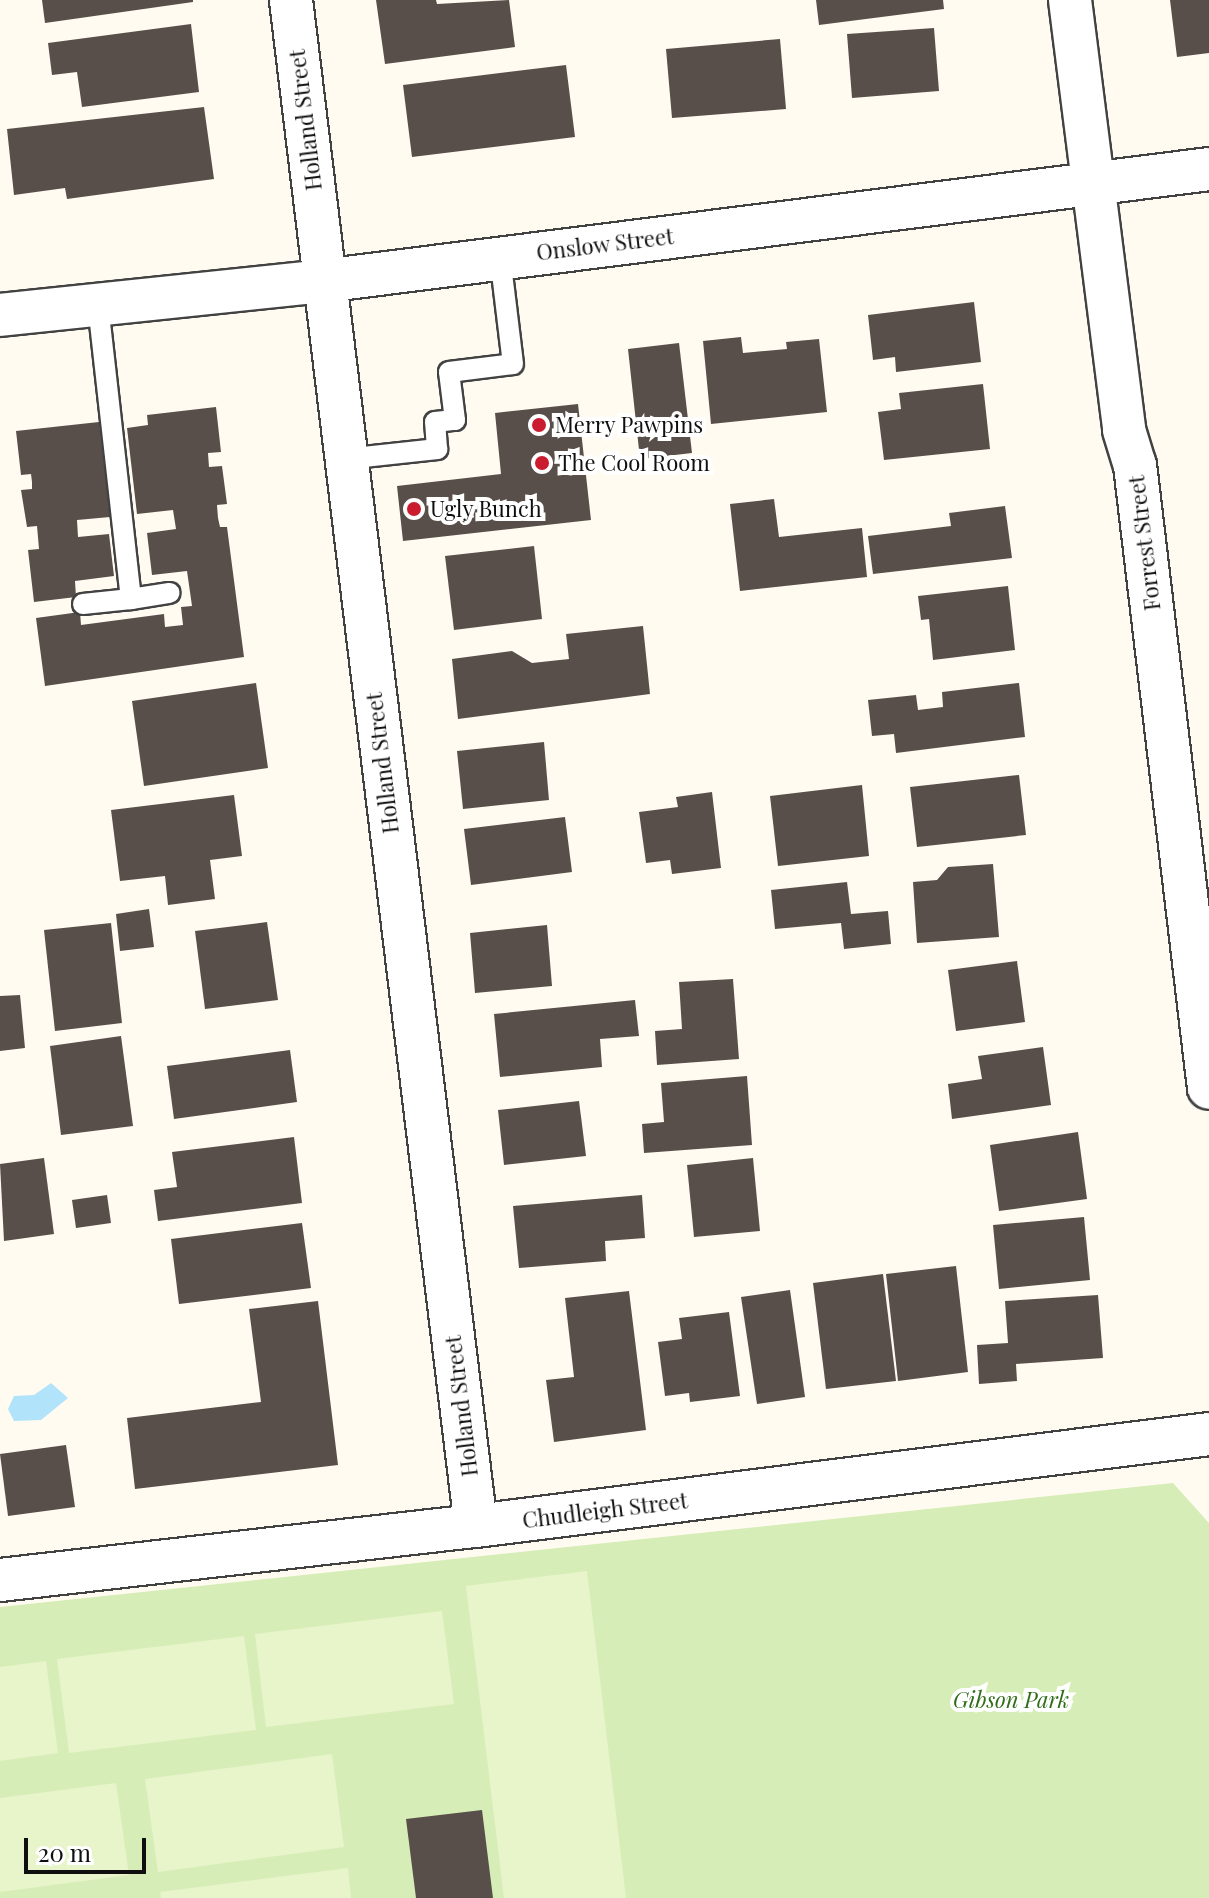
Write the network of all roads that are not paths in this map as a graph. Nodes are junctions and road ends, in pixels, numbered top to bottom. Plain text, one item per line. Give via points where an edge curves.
1 (291, 0) edge
2 (1070, 0) edge
3 (1209, 169) edge
4 (1092, 185) junction
5 (500, 257) junction
6 (323, 281) junction
7 (98, 305) junction
8 (0, 315) edge
9 (345, 459) junction
10 (170, 593) dead end
11 (131, 599) junction
12 (83, 604) dead end
13 (1209, 1088) edge
14 (1209, 1434) edge
15 (476, 1526) junction
16 (0, 1580) edge

1 - 6 street, Holland Street
2 - 4 street, Forrest Street
3 - 4 street, Onslow Street
4 - 5 street, Onslow Street
4 - 13 street, Forrest Street via 1124,430 1135,465
5 - 6 street, Onslow Street
5 - 9 lane via 513,364 449,372 455,420 435,422 437,449
6 - 7 street, Onslow Street
6 - 9 street, Holland Street
7 - 8 street, Onslow Street
7 - 11 lane
9 - 15 street, Holland Street
10 - 11 lane
11 - 12 lane
14 - 15 street, Chudleigh Street
15 - 16 street, Chudleigh Street

